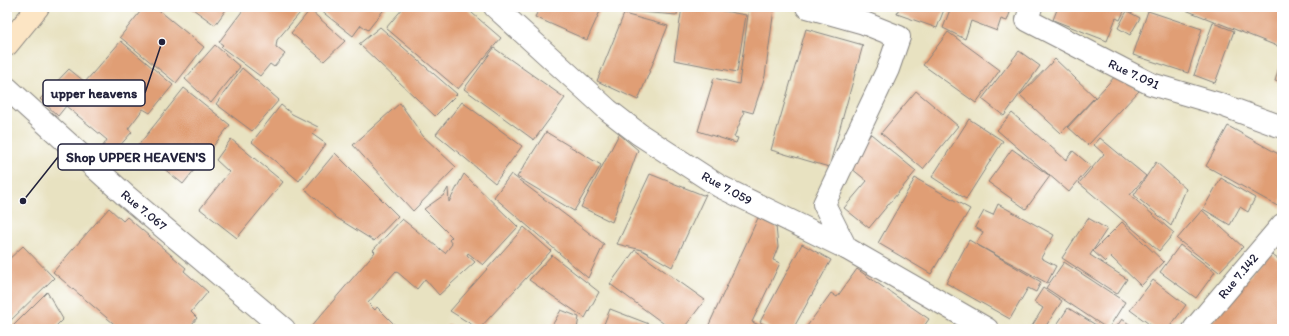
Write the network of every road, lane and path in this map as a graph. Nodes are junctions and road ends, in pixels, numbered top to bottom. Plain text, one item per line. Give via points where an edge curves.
1 (38, 7) edge
2 (495, 7) edge
3 (807, 7) edge
4 (1031, 7) edge
5 (7, 45) edge
6 (7, 88) edge
7 (1282, 127) edge
8 (1282, 225) edge
9 (846, 248) junction
10 (284, 329) edge
11 (986, 329) edge
12 (1194, 329) edge

1 - 5 main road
2 - 9 street, Rue 7.059 via 608,110 639,134 719,186
3 - 9 street via 864,23 899,37 888,69 824,204
4 - 7 street, Rue 7.091 via 1027,20 1151,84 1219,104
6 - 10 street, Rue 7.067 via 125,195
8 - 12 street, Rue 7.142
9 - 11 street, Rue 7.059

